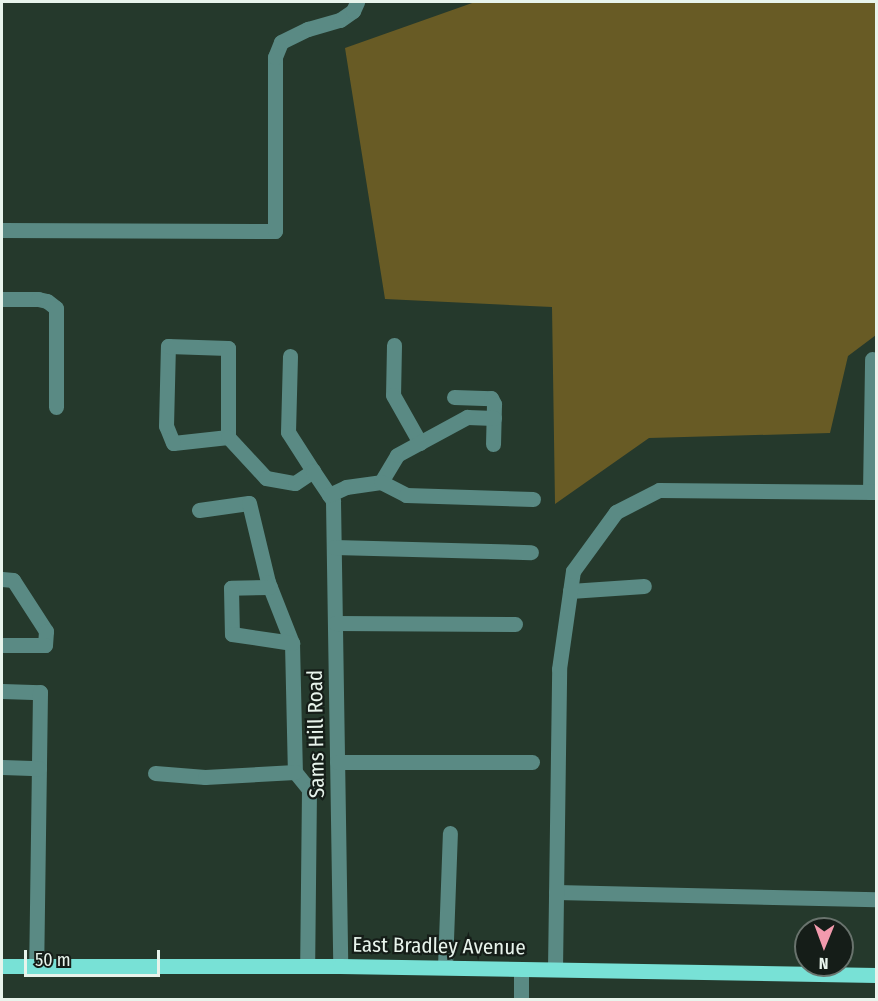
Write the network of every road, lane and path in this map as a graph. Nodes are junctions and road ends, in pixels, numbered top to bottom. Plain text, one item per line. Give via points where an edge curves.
1 (357, 2) edge
2 (2, 230) edge
3 (2, 299) edge
4 (394, 345) dead end
5 (290, 356) dead end
6 (872, 359) dead end
7 (454, 397) dead end
8 (56, 407) dead end
9 (494, 418) junction
10 (228, 437) junction
11 (420, 443) junction
12 (493, 444) dead end
13 (313, 471) junction
14 (381, 482) junction
15 (873, 492) edge
16 (332, 498) junction
17 (533, 498) dead end
18 (199, 510) dead end
19 (334, 547) junction
20 (531, 552) dead end
21 (2, 579) edge
22 (644, 586) dead end
23 (270, 587) junction
24 (570, 591) junction
25 (335, 623) junction
26 (515, 624) dead end
27 (292, 643) junction
28 (2, 645) edge
29 (2, 691) edge
30 (337, 762) junction
31 (532, 762) dead end
32 (2, 767) edge
33 (39, 768) junction
34 (295, 772) junction
35 (155, 773) dead end
36 (450, 833) dead end
37 (556, 892) junction
38 (876, 899) edge
39 (2, 966) edge
40 (36, 966) junction
41 (307, 966) junction
42 (340, 966) junction
43 (445, 968) junction
44 (521, 969) junction
45 (555, 969) junction
46 (876, 975) edge
47 (521, 999) edge

1 - 2 street via 353,11 340,20 281,42 275,57 274,231
3 - 8 street via 38,299 56,308
4 - 11 street via 393,395
5 - 13 street via 288,432
6 - 15 street
7 - 9 street via 491,398
9 - 11 street via 467,417
9 - 12 street
10 - 10 street via 228,348 168,346 166,426 173,443
10 - 13 street via 266,478 295,483
11 - 14 street via 397,455
13 - 16 street
14 - 16 street via 346,487
14 - 17 street via 406,495
15 - 24 street via 659,490 616,512 573,571
16 - 19 street, Sams Hill Road
18 - 23 street via 249,503
19 - 20 street
19 - 25 street, Sams Hill Road
21 - 28 street via 14,580 46,631 45,645
22 - 24 street
23 - 27 street
23 - 27 street via 231,588 232,634
24 - 37 street via 559,669
25 - 26 street
25 - 30 street, Sams Hill Road
27 - 34 street
29 - 33 street via 40,692
30 - 31 street
30 - 42 street, Sams Hill Road
32 - 33 street
33 - 40 street
34 - 35 street via 205,777
34 - 41 street via 309,789
36 - 43 street
37 - 38 street
37 - 45 street
39 - 40 main road, East Bradley Avenue
40 - 41 main road, East Bradley Avenue
41 - 42 main road, East Bradley Avenue
42 - 43 main road, East Bradley Avenue
43 - 44 main road, East Bradley Avenue
44 - 45 main road, East Bradley Avenue
44 - 47 street
45 - 46 main road, East Bradley Avenue

